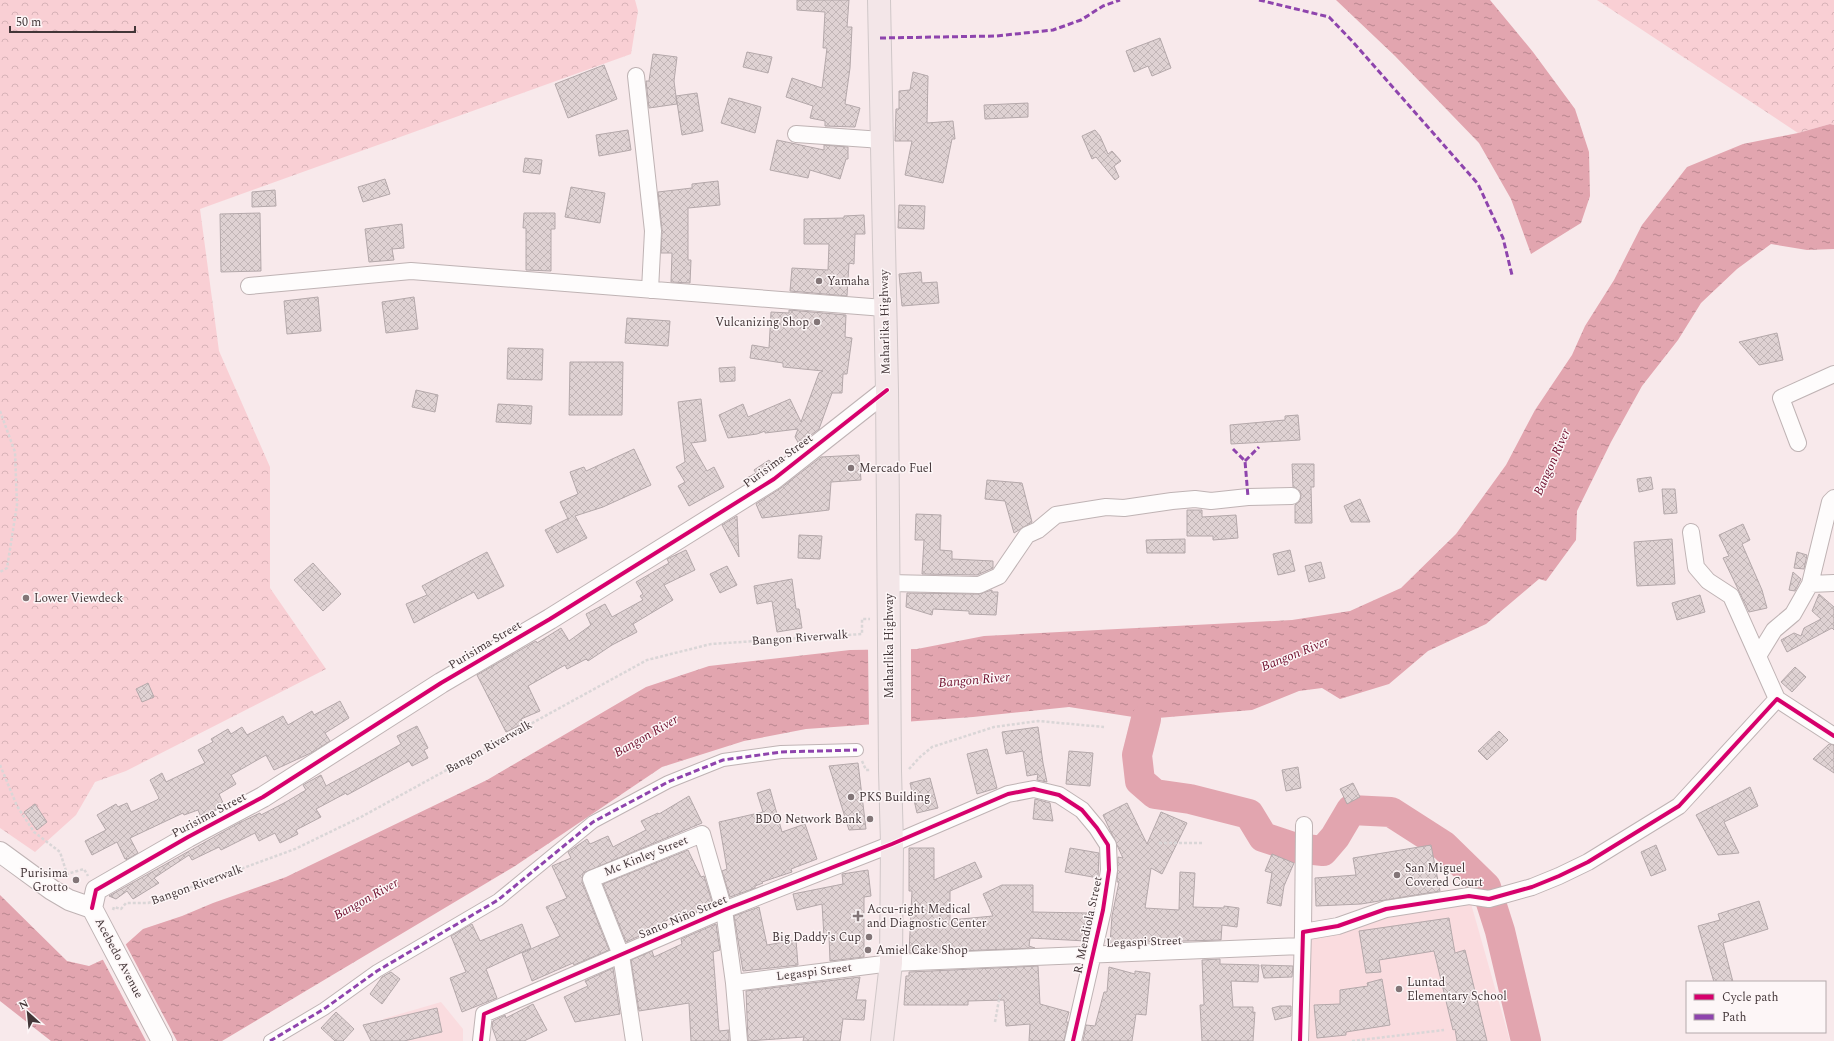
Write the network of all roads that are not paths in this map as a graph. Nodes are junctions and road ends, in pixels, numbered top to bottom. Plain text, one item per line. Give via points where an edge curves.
1 (879, 0) edge
2 (636, 76) dead end
3 (796, 134) dead end
4 (882, 140) junction
5 (249, 286) dead end
6 (650, 290) junction
7 (884, 308) junction
8 (1834, 374) edge
9 (887, 390) junction
10 (1798, 443) dead end
11 (1292, 496) dead end
12 (1834, 498) edge
13 (1691, 532) dead end
14 (889, 582) junction
15 (1834, 583) edge
16 (1810, 584) junction
17 (1758, 656) junction
18 (1777, 699) junction
19 (1834, 736) edge
20 (857, 750) dead end
21 (1304, 825) dead end
22 (892, 844) junction
23 (0, 852) edge
24 (94, 899) junction
25 (724, 910) junction
26 (1302, 939) junction
27 (1093, 954) junction
28 (621, 955) junction
29 (891, 962) junction
30 (734, 983) junction
31 (162, 1041) edge
32 (270, 1041) edge
33 (481, 1041) edge
34 (634, 1041) edge
35 (738, 1041) edge
36 (882, 1041) edge
37 (1073, 1041) edge
38 (1300, 1041) edge

1 - 4 highway, Maharlika Highway
2 - 6 street via 653,231
3 - 4 street
4 - 7 highway, Maharlika Highway
5 - 6 street via 412,271
6 - 7 street
7 - 9 highway, Maharlika Highway
8 - 10 street via 1781,398
9 - 14 highway, Maharlika Highway
9 - 24 street, Purisima Street via 774,479 441,683 263,797 188,837
11 - 14 street via 1211,501 1195,499 1124,508 1106,507 1056,515 1038,530 1027,535 999,576 979,585
12 - 16 street via 1830,502
13 - 17 street via 1696,567 1708,581 1731,596
14 - 22 highway, Maharlika Highway via 879,620 890,768
15 - 16 street
16 - 17 street via 1793,614 1774,630
17 - 18 street
18 - 19 street
18 - 26 street, Legaspi Street via 1679,806 1565,874 1532,888 1489,899 1469,896 1386,909
20 - 32 street via 781,752 723,760 668,782 593,822 498,900 377,971 324,1010
21 - 26 street
22 - 25 street, Santo Niño Street
22 - 27 street, R. Mendiola Street via 1008,794 1034,789 1059,795 1082,810 1108,845 1109,870
22 - 29 highway, Maharlika Highway
23 - 24 street, Acebedo Avenue via 69,900
24 - 31 street, Acebedo Avenue via 112,947
25 - 28 street, Santo Niño Street
25 - 28 street, Mc Kinley Street via 702,834 591,879
25 - 30 street
26 - 27 street, Legaspi Street
26 - 38 street
27 - 29 street, Legaspi Street
27 - 37 street, R. Mendiola Street
28 - 33 street, Santo Niño Street via 484,1014
28 - 34 street
29 - 30 street, Legaspi Street
29 - 36 highway, Maharlika Highway
30 - 35 street

